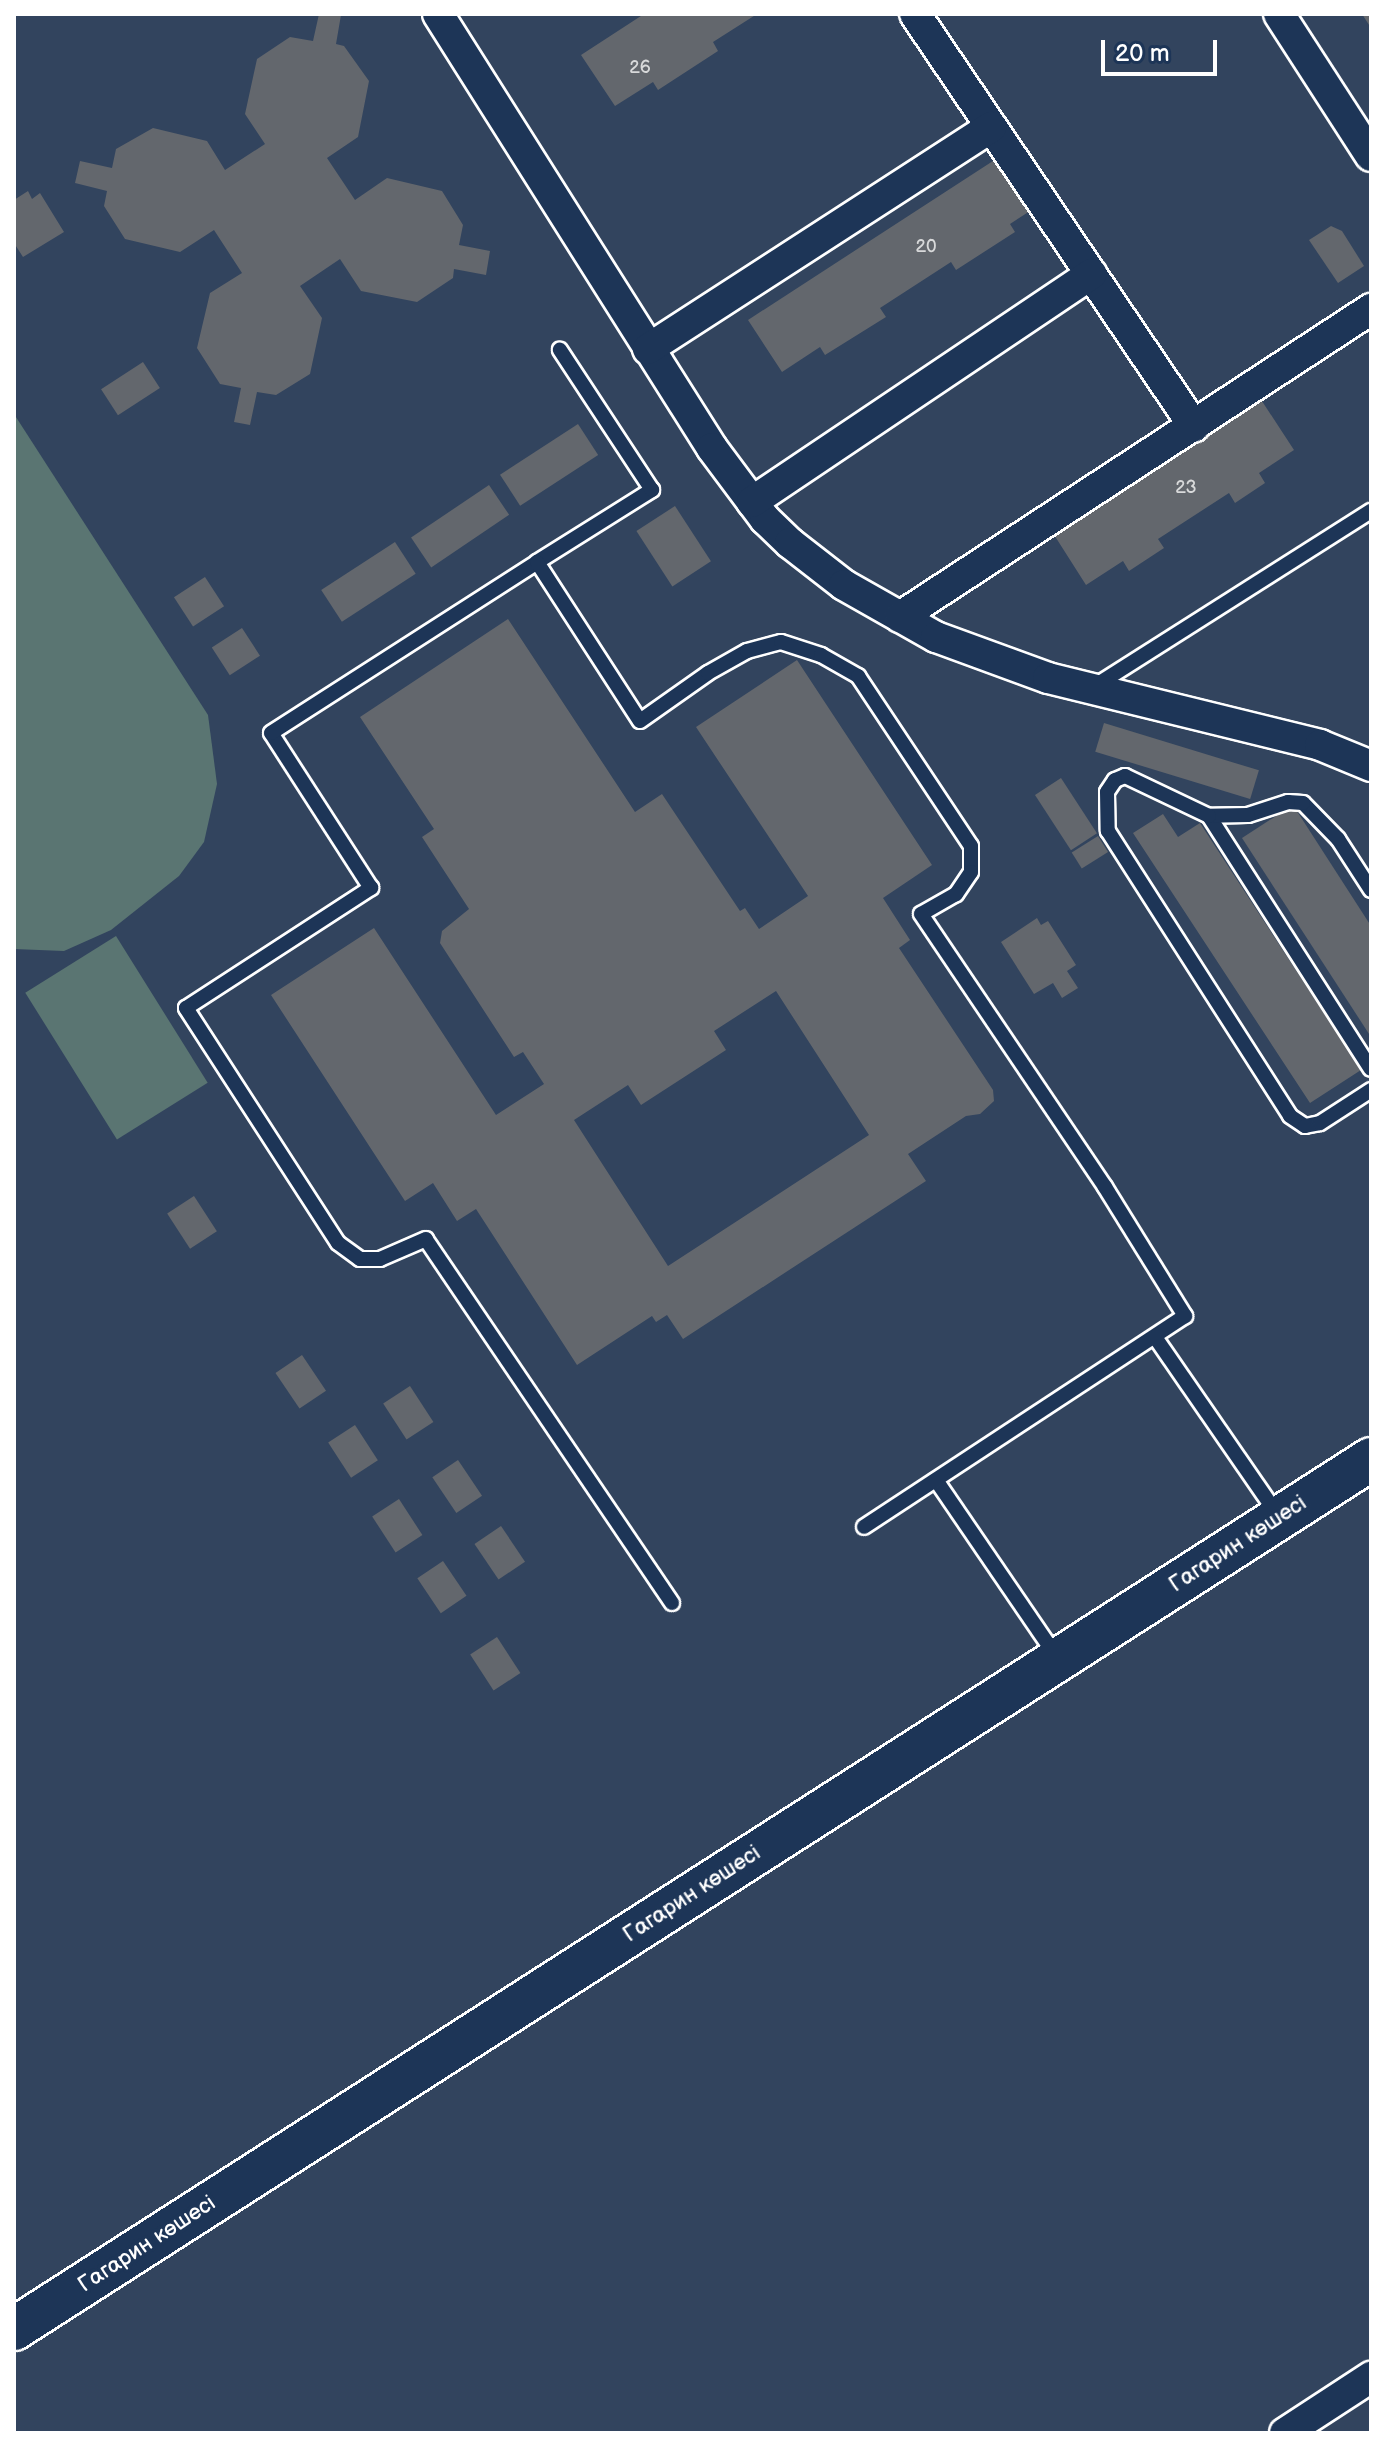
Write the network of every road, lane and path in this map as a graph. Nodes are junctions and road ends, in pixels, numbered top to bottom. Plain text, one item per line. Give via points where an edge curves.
1 (438, 14) edge
2 (915, 14) edge
3 (1279, 14) edge
4 (991, 127) junction
5 (1371, 155) edge
6 (1091, 274) junction
7 (1371, 309) edge
8 (648, 349) junction
9 (560, 350) dead end
10 (1194, 426) junction
11 (752, 502) junction
12 (1371, 511) edge
13 (537, 562) junction
14 (900, 617) junction
15 (1095, 686) junction
16 (1371, 766) edge
17 (1209, 816) junction
18 (1371, 890) edge
19 (1371, 1069) edge
20 (1371, 1090) edge
21 (1155, 1337) junction
22 (1371, 1459) edge
23 (936, 1480) junction
24 (1279, 1518) junction
25 (864, 1527) dead end
26 (672, 1603) dead end
27 (1058, 1659) junction
28 (14, 2329) edge
29 (1371, 2377) edge
30 (1285, 2433) edge

1 - 8 street
2 - 4 street
3 - 5 street
4 - 6 street
4 - 8 street
6 - 10 street
6 - 11 street
7 - 10 street
8 - 11 street
9 - 13 lane via 652,490
10 - 14 street
11 - 14 street via 790,543 844,585
12 - 15 lane
13 - 21 lane via 640,721 747,651 781,642 821,655 858,676 971,846 971,872 956,894 921,914 1185,1316
13 - 26 lane via 271,733 371,888 186,1008 338,1243 360,1259 380,1259 426,1239
14 - 15 street via 936,637 1048,678
15 - 16 street via 1320,745
17 - 18 lane via 1248,815 1288,802 1303,803 1338,839
17 - 19 lane
17 - 20 lane via 1125,776 1107,792 1108,831 1290,1116 1305,1126 1320,1123
21 - 23 lane
21 - 24 lane
22 - 24 street, Гагарин көшесі
23 - 25 lane
23 - 27 lane
24 - 27 street, Гагарин көшесі
27 - 28 street, Гагарин көшесі
29 - 30 street

